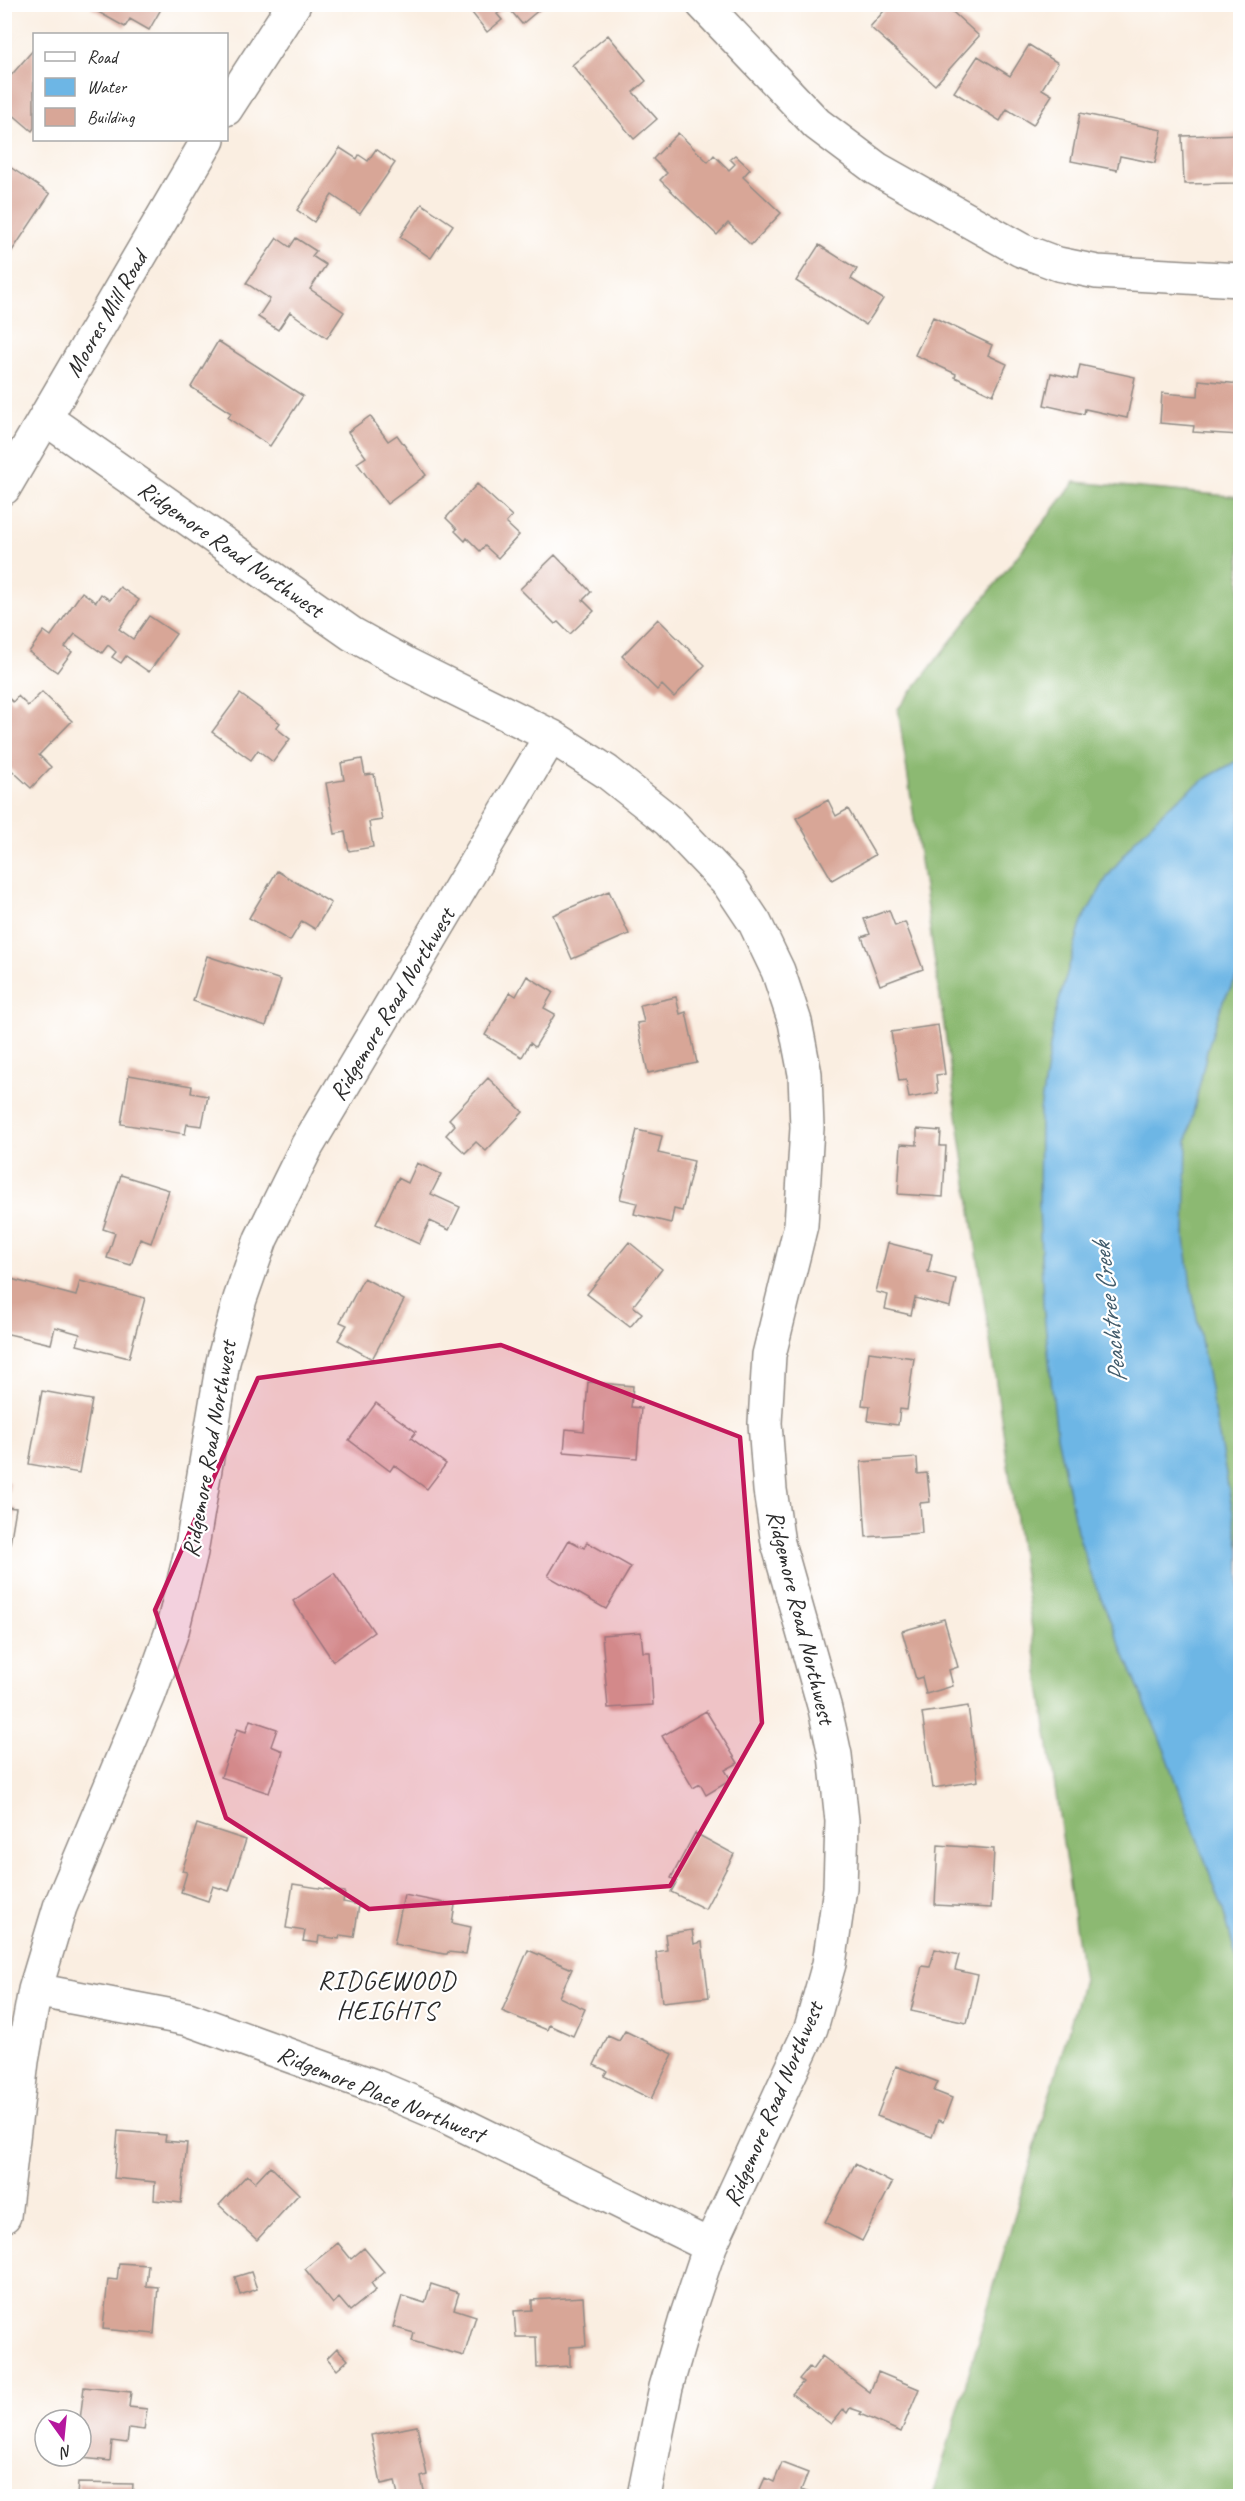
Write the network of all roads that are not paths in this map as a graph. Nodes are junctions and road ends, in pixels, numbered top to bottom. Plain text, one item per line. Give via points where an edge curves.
1 (294, 4) edge
2 (703, 4) edge
3 (228, 106) edge
4 (207, 141) edge
5 (1240, 280) edge
6 (45, 418) junction
7 (4, 488) edge
8 (551, 736) junction
9 (35, 1990) junction
10 (4, 2216) edge
11 (710, 2246) junction
12 (644, 2496) edge

1 - 3 street
2 - 5 street via 817,124 877,169 1021,250 1058,264 1097,272
4 - 6 street, Moores Mill Road
6 - 7 street, Moores Mill Road
6 - 8 street, Ridgemore Road Northwest via 352,634
8 - 9 street, Ridgemore Road Northwest via 307,1146 261,1239 223,1362 192,1552 172,1631 60,1907
8 - 11 street, Ridgemore Road Northwest via 607,772 669,821 729,884 755,923 778,971 795,1022 805,1074 807,1128 801,1225 769,1355 765,1423 778,1543 835,1755 842,1821 840,1888 829,1964 811,2028
9 - 10 street, Ridgemore Road Northwest via 22,2061
9 - 11 street, Ridgemore Place Northwest via 188,2019 374,2086 446,2116
11 - 12 street, Ridgemore Road Northwest via 666,2387

